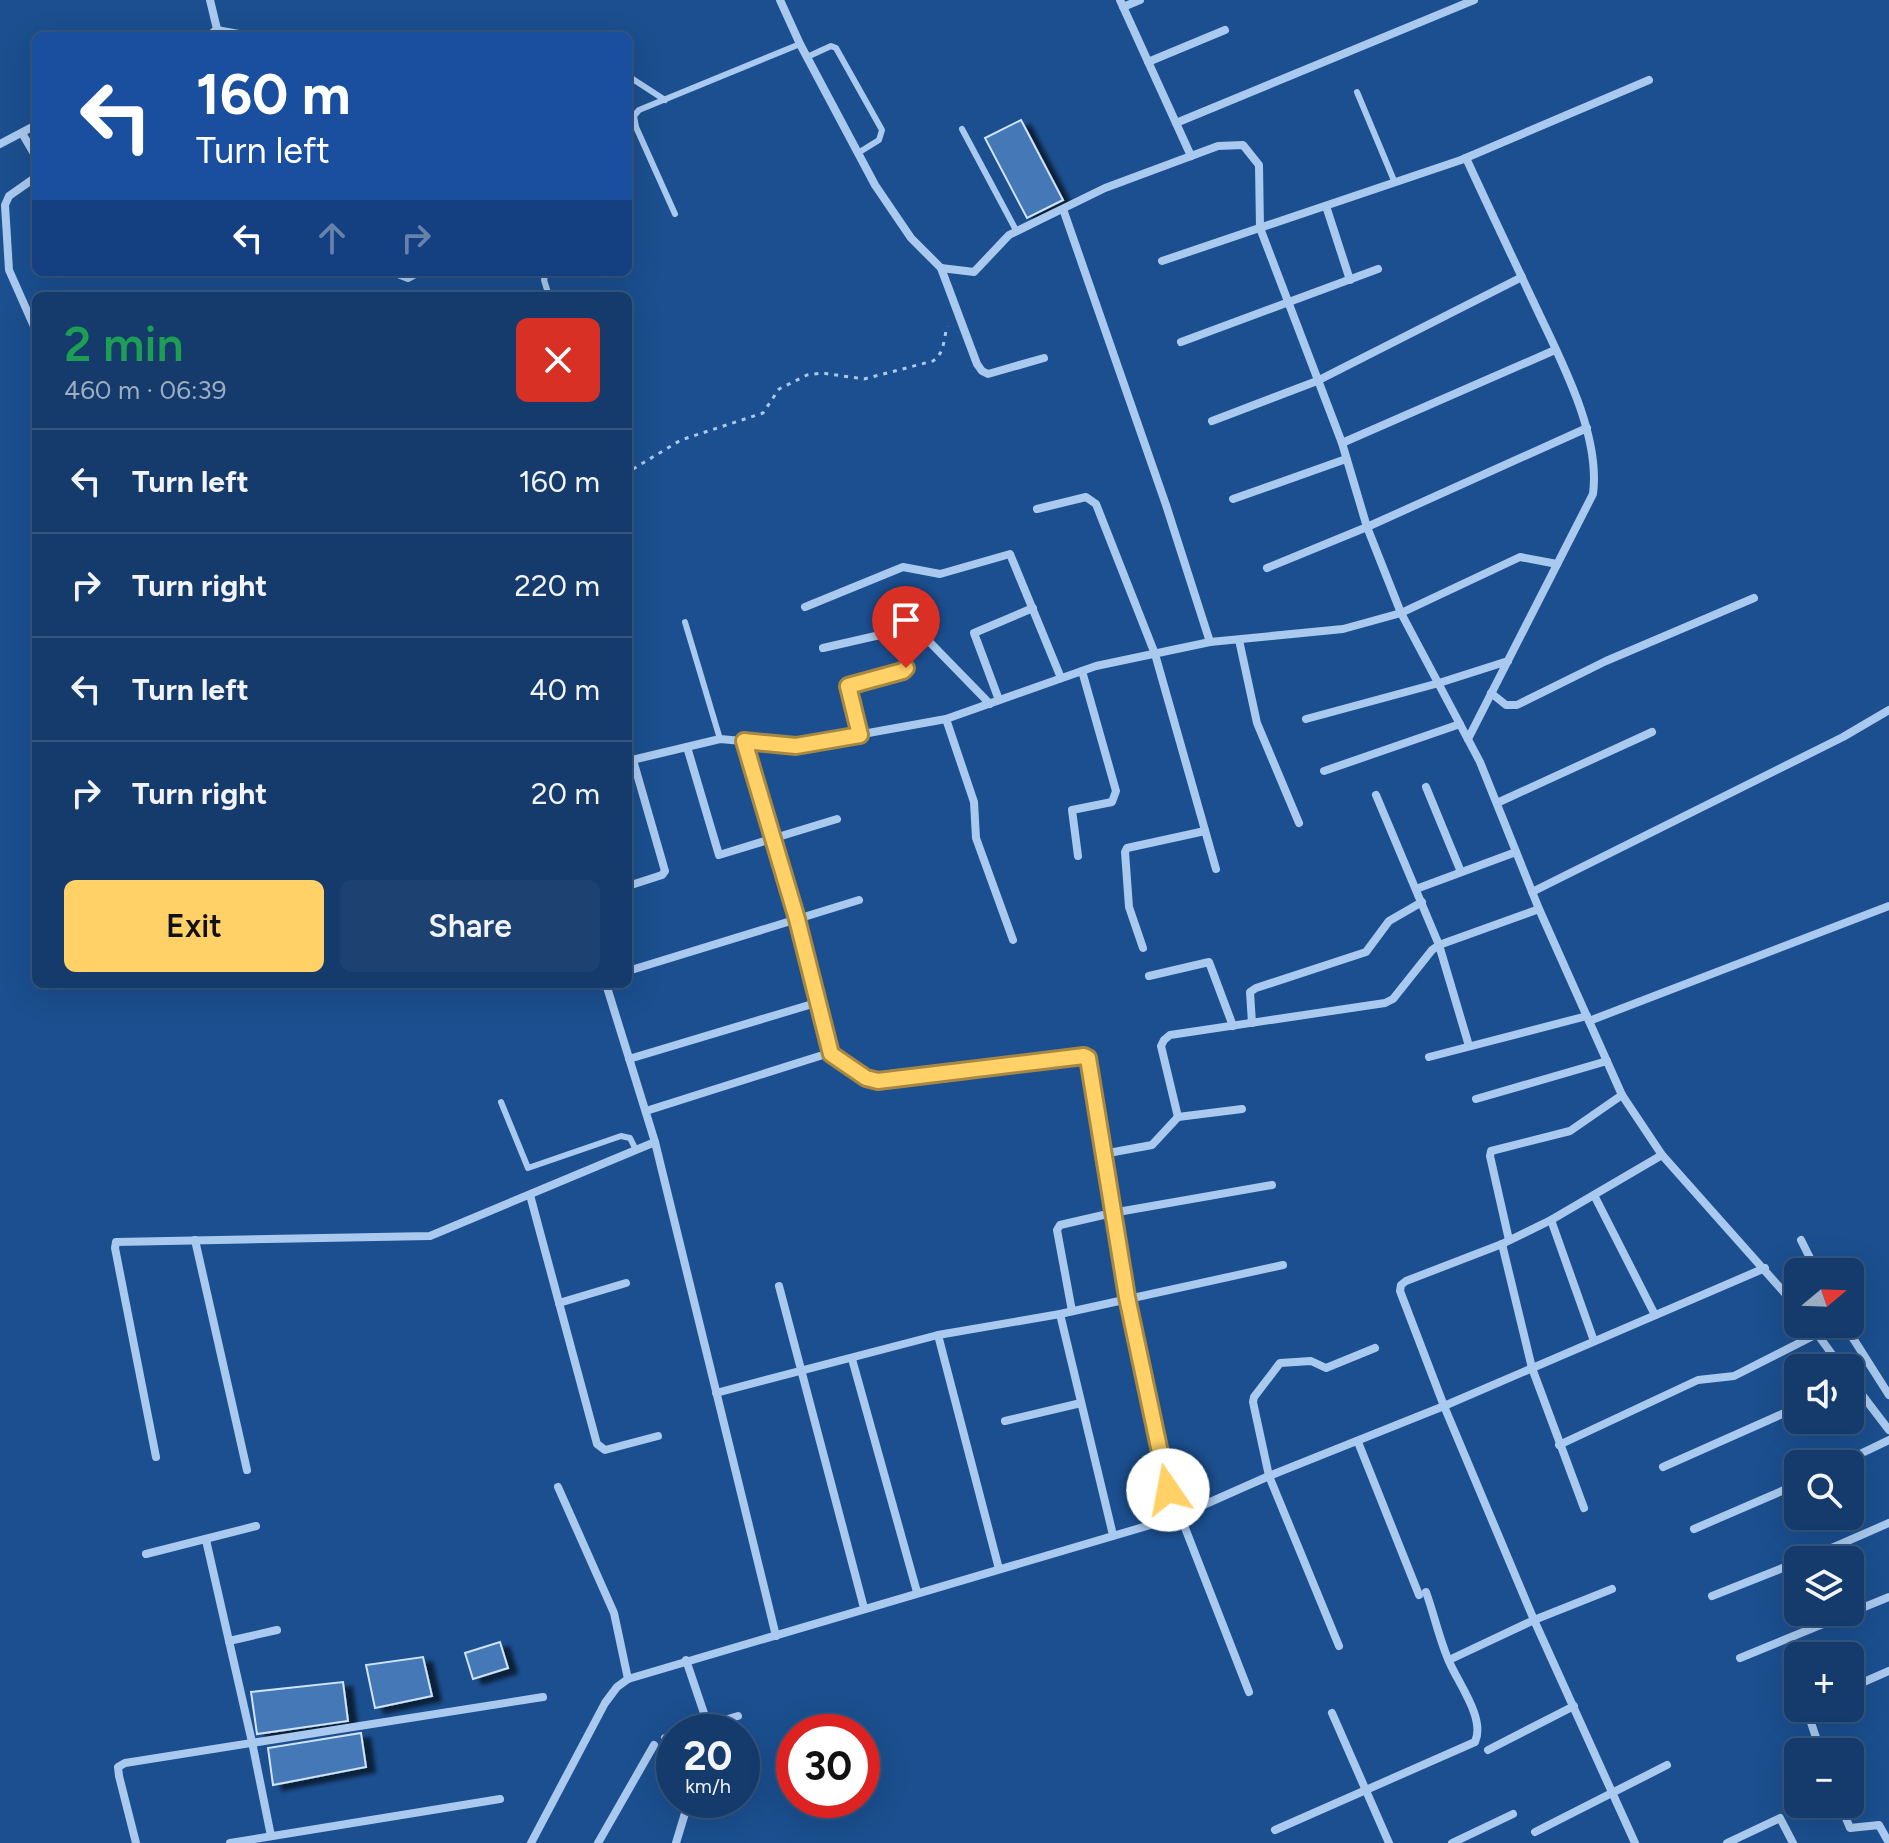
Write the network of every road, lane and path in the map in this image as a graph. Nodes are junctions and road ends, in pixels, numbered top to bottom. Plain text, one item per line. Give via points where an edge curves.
1 (210, 0) edge
2 (780, 0) edge
3 (1140, 0) edge
4 (1474, 0) edge
5 (1122, 4) edge
6 (217, 29) junction
7 (1225, 30) dead end
8 (214, 32) edge
9 (228, 32) edge
10 (800, 44) junction
11 (807, 57) junction
12 (1148, 62) junction
13 (632, 79) edge
14 (1649, 80) dead end
15 (1357, 92) dead end
16 (665, 100) junction
17 (1176, 123) junction
18 (32, 127) edge
19 (962, 129) dead end
20 (22, 133) junction
21 (0, 144) edge
22 (32, 150) edge
23 (858, 153) junction
24 (1191, 156) junction
25 (1466, 158) junction
26 (32, 180) edge
27 (1395, 183) junction
28 (1326, 206) junction
29 (1063, 209) junction
30 (675, 214) dead end
31 (1260, 228) junction
32 (1017, 232) junction
33 (1162, 261) dead end
34 (941, 268) junction
35 (1378, 269) dead end
36 (1522, 277) junction
37 (1350, 280) junction
38 (1289, 303) junction
39 (32, 322) edge
40 (947, 324) dead end
41 (1181, 342) dead end
42 (1555, 350) junction
43 (1044, 358) dead end
44 (1317, 381) junction
45 (1212, 421) dead end
46 (1587, 428) junction
47 (1342, 443) junction
48 (1346, 459) junction
49 (633, 469) dead end
50 (1233, 499) dead end
51 (1037, 509) dead end
52 (1367, 527) junction
53 (1557, 564) junction
54 (1267, 568) dead end
55 (1754, 598) dead end
56 (805, 607) dead end
57 (1033, 608) junction
58 (1401, 613) junction
59 (685, 622) dead end
60 (899, 629) junction
61 (1239, 640) junction
62 (1210, 642) junction
63 (823, 648) dead end
64 (1155, 654) junction
65 (1508, 661) junction
66 (1082, 671) junction
67 (1061, 678) junction
68 (1439, 683) junction
69 (1491, 693) junction
70 (999, 700) junction
71 (990, 704) junction
72 (1889, 710) edge
73 (946, 719) junction
74 (1306, 719) dead end
75 (1460, 724) junction
76 (1652, 732) dead end
77 (860, 735) junction
78 (720, 739) junction
79 (1468, 739) junction
80 (744, 741) junction
81 (687, 747) junction
82 (632, 760) edge
83 (632, 766) edge
84 (1324, 771) dead end
85 (1426, 787) dead end
86 (1376, 795) dead end
87 (1497, 803) junction
88 (837, 819) dead end
89 (1299, 823) dead end
90 (1205, 831) junction
91 (773, 838) junction
92 (1516, 852) junction
93 (1078, 856) dead end
94 (1216, 869) dead end
95 (1461, 872) junction
96 (632, 885) edge
97 (1416, 889) junction
98 (1532, 892) junction
99 (859, 900) dead end
100 (1422, 902) junction
101 (1889, 906) edge
102 (1539, 909) junction
103 (797, 919) junction
104 (1013, 940) dead end
105 (1439, 945) junction
106 (1143, 948) dead end
107 (632, 970) edge
108 (1149, 976) dead end
109 (607, 988) edge
110 (819, 1002) junction
111 (1588, 1018) junction
112 (1252, 1023) junction
113 (1233, 1026) junction
114 (1469, 1046) junction
115 (831, 1054) junction
116 (1429, 1057) dead end
117 (629, 1059) junction
118 (1607, 1061) junction
119 (1622, 1095) junction
120 (1476, 1099) dead end
121 (501, 1102) dead end
122 (1242, 1109) dead end
123 (646, 1111) junction
124 (1178, 1117) junction
125 (655, 1142) junction
126 (636, 1150) junction
127 (1103, 1154) junction
128 (1662, 1155) junction
129 (1272, 1185) dead end
130 (530, 1195) junction
131 (1594, 1195) junction
132 (1112, 1213) junction
133 (1551, 1220) junction
134 (195, 1240) junction
135 (1801, 1240) dead end
136 (1506, 1242) junction
137 (1810, 1258) edge
138 (1283, 1265) dead end
139 (1765, 1268) junction
140 (626, 1283) dead end
141 (779, 1286) dead end
142 (1784, 1291) edge
143 (1127, 1297) junction
144 (559, 1303) junction
145 (1072, 1311) junction
146 (1060, 1314) junction
147 (1655, 1315) junction
148 (938, 1335) junction
149 (1809, 1338) edge
150 (1853, 1338) edge
151 (1594, 1341) junction
152 (1375, 1348) dead end
153 (852, 1359) junction
154 (1532, 1368) junction
155 (801, 1372) junction
156 (716, 1393) junction
157 (1889, 1395) edge
158 (1864, 1398) edge
159 (1081, 1403) junction
160 (1444, 1406) junction
161 (1889, 1411) edge
162 (1784, 1413) edge
163 (1877, 1414) junction
164 (1005, 1421) dead end
165 (1889, 1430) edge
166 (658, 1436) dead end
167 (1889, 1440) edge
168 (1358, 1442) junction
169 (1559, 1445) junction
170 (1864, 1452) edge
171 (156, 1457) dead end
172 (1663, 1467) dead end
173 (247, 1470) dead end
174 (1269, 1476) junction
175 (558, 1487) dead end
176 (1784, 1490) edge
177 (1584, 1508) dead end
178 (1177, 1517) junction
179 (1889, 1523) edge
180 (256, 1526) dead end
181 (1694, 1529) dead end
182 (1113, 1535) junction
183 (206, 1540) junction
184 (1837, 1546) edge
185 (146, 1554) dead end
186 (1784, 1568) edge
187 (999, 1569) junction
188 (1612, 1589) dead end
189 (917, 1592) junction
190 (1712, 1596) dead end
191 (1889, 1597) edge
192 (1864, 1605) edge
193 (864, 1608) junction
194 (1534, 1620) junction
195 (1810, 1626) edge
196 (277, 1630) dead end
197 (776, 1636) junction
198 (229, 1641) junction
199 (1339, 1646) dead end
200 (1740, 1658) dead end
201 (686, 1660) junction
202 (1449, 1660) junction
203 (1889, 1671) edge
204 (628, 1679) junction
205 (1864, 1682) edge
206 (1249, 1692) dead end
207 (543, 1697) dead end
208 (1574, 1706) junction
209 (1332, 1713) dead end
210 (704, 1714) edge
211 (252, 1742) junction
212 (654, 1745) dead end
213 (1488, 1750) dead end
214 (1667, 1765) dead end
215 (1365, 1790) junction
216 (1613, 1793) junction
217 (500, 1799) dead end
218 (1513, 1814) dead end
219 (684, 1818) edge
220 (1846, 1818) edge
221 (1889, 1822) edge
222 (1879, 1825) junction
223 (1275, 1830) dead end
224 (1535, 1832) dead end
225 (271, 1836) junction
226 (1740, 1840) edge
227 (136, 1843) edge
228 (230, 1843) edge
229 (531, 1843) edge
230 (598, 1843) edge
231 (676, 1843) edge
232 (1389, 1843) edge
233 (1452, 1843) edge
234 (1635, 1843) edge
235 (1727, 1843) edge
236 (1793, 1843) edge
237 (1889, 1843) edge

1 - 6 street
2 - 10 street
3 - 5 street
4 - 17 street
5 - 12 street
6 - 8 street
6 - 9 lane
7 - 12 street
10 - 11 street
10 - 16 lane
11 - 23 street
11 - 23 lane via 836,48 882,130 879,140
12 - 17 street
13 - 16 lane
14 - 25 street
15 - 27 lane
16 - 30 lane via 634,116
17 - 24 street
18 - 20 street
19 - 32 lane
20 - 21 street
20 - 22 street
23 - 34 street via 911,238
24 - 29 street
24 - 31 street via 1218,146 1243,145 1259,165
25 - 27 street
25 - 36 street
26 - 39 street via 5,205 9,270
27 - 28 street
28 - 31 street
28 - 37 street
29 - 32 street
29 - 62 street
31 - 33 street
31 - 38 street
32 - 34 street via 974,272
34 - 43 street via 982,371 988,374
35 - 37 street
36 - 42 street
36 - 44 street
37 - 38 street
38 - 41 street
38 - 44 street
40 - 49 path via 942,350 933,361 864,379 807,375 779,389 763,413 681,440
42 - 46 street
42 - 47 street
44 - 45 street
44 - 47 street
46 - 52 street
46 - 53 street via 1593,494
47 - 48 street
48 - 50 street
48 - 52 street
51 - 64 street via 1086,497 1096,504
52 - 54 street
52 - 58 street
53 - 58 street via 1520,557
53 - 65 street
55 - 69 street via 1517,705 1506,705
56 - 57 street via 903,567 940,574 1005,553 1013,557
57 - 67 street
57 - 70 street via 974,633
58 - 61 street via 1334,631
58 - 68 street
59 - 78 lane
60 - 63 street
60 - 71 street via 915,627
60 - 77 street via 903,671 848,686
61 - 62 street
61 - 89 street via 1257,723
62 - 64 street
64 - 66 street
64 - 90 street
65 - 68 street
65 - 69 street
66 - 67 street
66 - 93 street via 1116,791 1112,802 1072,810
67 - 70 street
68 - 74 street
68 - 75 street
69 - 79 street
70 - 71 street
71 - 73 street
72 - 98 street
73 - 77 street
73 - 104 street via 974,802 976,838
75 - 79 street
75 - 84 street
76 - 87 street
77 - 80 street via 796,746
78 - 80 street
78 - 81 street
79 - 87 street
80 - 91 street
81 - 82 street
81 - 91 street via 719,855
83 - 96 street via 665,873
85 - 95 street
86 - 97 street
87 - 92 street
88 - 91 street
90 - 94 street
90 - 106 street via 1127,848 1129,907
91 - 103 street
92 - 95 street
92 - 98 street
95 - 97 street
97 - 100 street
98 - 102 street
99 - 103 street
100 - 105 street
100 - 112 street via 1389,921 1366,952 1250,992
101 - 111 street
102 - 105 street
102 - 111 street
103 - 107 street
103 - 110 street
105 - 112 street via 1385,1003
105 - 114 street
108 - 113 street via 1209,962
109 - 117 street
110 - 115 street
110 - 117 street
111 - 114 street
111 - 118 street
112 - 113 street
113 - 124 street via 1164,1040 1161,1046
114 - 116 street
115 - 123 street
115 - 127 street via 878,1081 1084,1056 1091,1065
117 - 123 street
118 - 119 street
118 - 120 street
119 - 128 street
119 - 136 street via 1570,1131 1491,1151
121 - 126 lane via 528,1168 621,1136 630,1138
122 - 124 street
123 - 125 street
124 - 127 street via 1152,1145
125 - 126 street
125 - 156 street
126 - 130 street
127 - 132 street
128 - 131 street
128 - 139 street
129 - 132 street
130 - 134 street via 422,1237
130 - 144 street
131 - 133 street
131 - 147 street
132 - 143 street
132 - 145 street via 1057,1227
133 - 136 street
133 - 151 street
134 - 171 street via 116,1242
134 - 173 street
135 - 137 street
136 - 154 street
136 - 160 street via 1401,1285
138 - 143 street
139 - 142 street
139 - 147 street
140 - 144 street
141 - 155 street
143 - 145 street
143 - 178 street
144 - 166 street via 600,1449
145 - 146 street
146 - 148 street
146 - 159 street
147 - 151 street
148 - 153 street
148 - 187 street
149 - 169 street via 1734,1376 1698,1380
150 - 157 street
151 - 154 street
152 - 174 street via 1326,1368 1311,1361 1275,1366 1253,1402
153 - 155 street
153 - 189 street
154 - 160 street
154 - 169 street
155 - 156 street
155 - 193 street
156 - 197 street
158 - 163 street
159 - 164 street
159 - 182 street
160 - 168 street
160 - 194 street
161 - 163 street
162 - 172 street
163 - 165 street
167 - 170 street
168 - 174 street
168 - 202 street
169 - 177 street
174 - 178 street
174 - 199 street
175 - 204 street via 614,1613
176 - 181 street
178 - 182 street
178 - 206 street
179 - 184 street
180 - 183 street
182 - 187 street
183 - 185 street
183 - 198 street
186 - 190 street
187 - 189 street
188 - 194 street
189 - 193 street
191 - 192 street
193 - 197 street
194 - 202 street
194 - 208 street
195 - 200 street
196 - 198 street
197 - 201 street
198 - 211 street
201 - 204 street
201 - 210 street
202 - 215 street via 1471,1702 1479,1734 1475,1742
203 - 205 street
204 - 229 street via 605,1703
207 - 211 street
208 - 213 street
208 - 216 street
209 - 215 street
211 - 225 street
211 - 227 street via 118,1767
212 - 230 street
214 - 216 street
215 - 223 street
215 - 232 street
216 - 224 street
216 - 234 street
217 - 225 street
218 - 233 street
219 - 231 street
220 - 222 street via 1850,1828
221 - 222 street
222 - 237 street
225 - 228 street
226 - 235 street
226 - 236 street via 1780,1818

